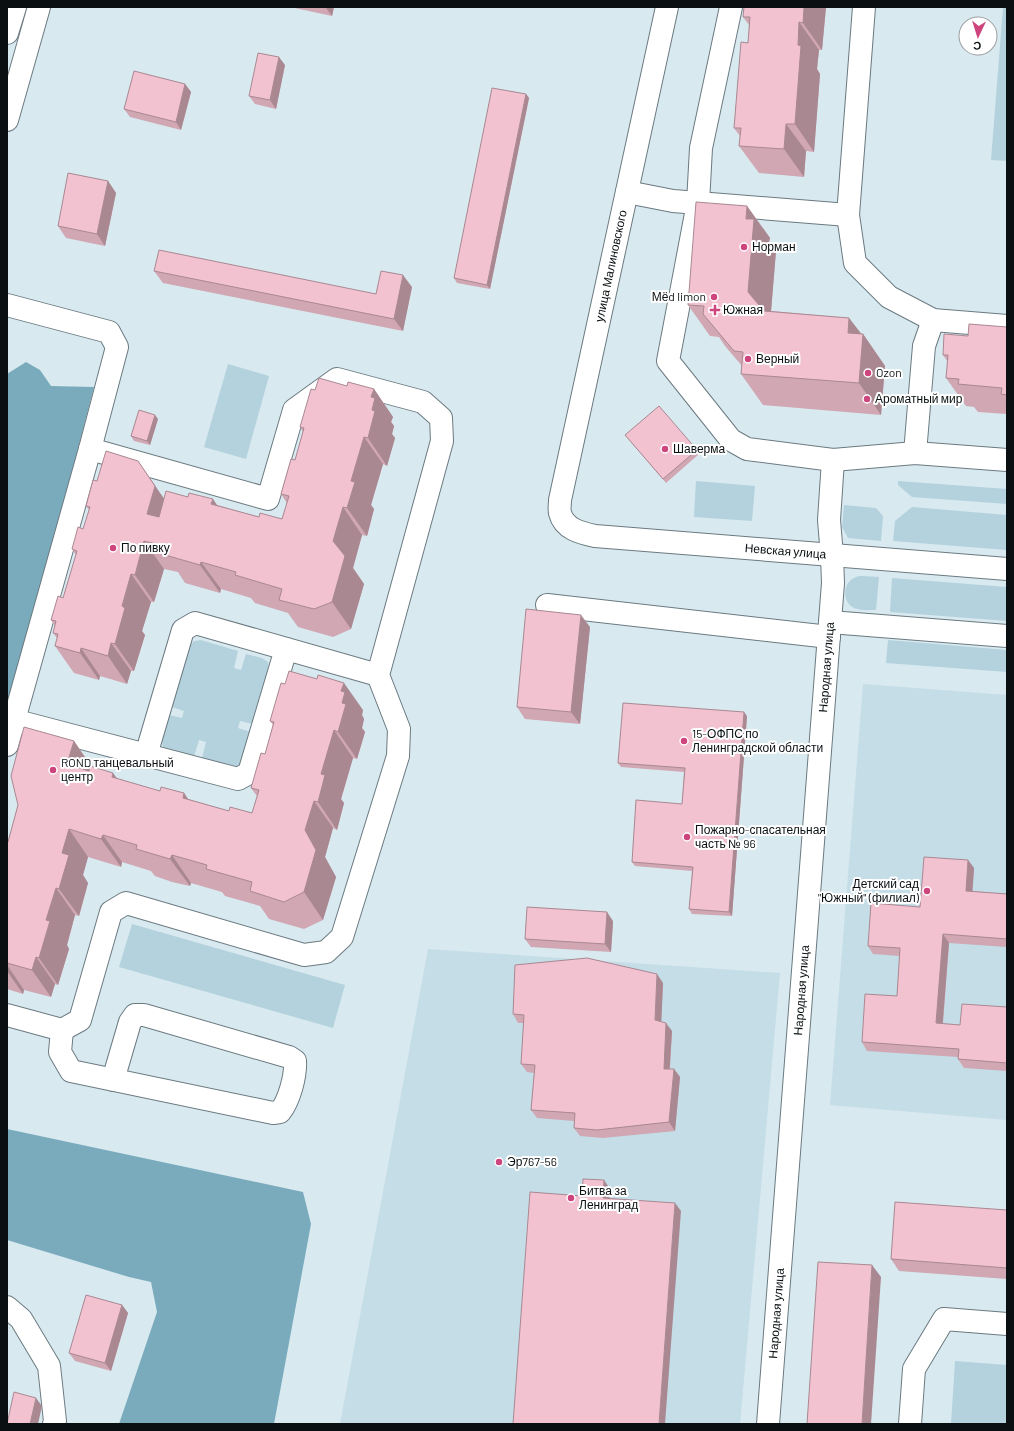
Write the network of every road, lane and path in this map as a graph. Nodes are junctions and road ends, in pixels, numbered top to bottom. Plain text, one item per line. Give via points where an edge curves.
1 (15, 7) edge
2 (39, 7) edge
3 (667, 7) edge
4 (731, 7) edge
5 (864, 7) edge
6 (7, 33) edge
7 (7, 120) edge
8 (627, 192) junction
9 (698, 203) junction
10 (848, 215) junction
11 (7, 306) edge
12 (933, 320) junction
13 (1007, 326) edge
14 (90, 449) junction
15 (916, 452) junction
16 (834, 460) junction
17 (1007, 460) edge
18 (566, 525) joint
19 (832, 556) junction
20 (1007, 570) edge
21 (547, 606) dead end
22 (830, 629) junction
23 (1007, 636) edge
24 (286, 648) junction
25 (378, 675) junction
26 (13, 720) junction
27 (7, 744) edge
28 (146, 755) junction
29 (7, 1015) edge
30 (62, 1030) junction
31 (113, 1080) junction
32 (7, 1307) edge
33 (1007, 1324) edge
34 (54, 1424) edge
35 (768, 1424) edge
36 (910, 1424) edge

1 - 6 street
2 - 7 street
3 - 8 street, улица Малиновского
4 - 9 street via 701,148
5 - 10 street
8 - 9 street
8 - 18 street, улица Малиновского via 560,500 560,512
9 - 10 street
9 - 16 street via 668,361 730,440 747,449
10 - 12 street via 855,264 889,297
11 - 14 street via 109,332 117,347
12 - 13 street
12 - 15 street via 924,346
14 - 25 street via 268,499 294,410 337,379 423,402 441,418 442,441
14 - 26 street
15 - 16 street
15 - 17 street
16 - 19 street, Народная улица via 829,520
18 - 19 street, Невская улица via 581,534 596,536
19 - 20 street, Невская улица
19 - 22 street, Народная улица
21 - 22 street
22 - 23 street
22 - 35 street, Народная улица
24 - 25 street
24 - 28 street via 249,773 238,779
24 - 28 street via 195,623 183,630
25 - 30 street via 398,730 398,756 342,937 326,952 304,955 126,904 111,912 80,1020
26 - 27 street
26 - 28 street
29 - 30 street
30 - 31 street via 60,1052 71,1071
31 - 31 street via 273,1113 280,1112 286,1106 296,1070 295,1061 289,1057 144,1015 135,1015 130,1022
32 - 34 street via 21,1319 49,1366
33 - 36 street via 944,1320 914,1369

